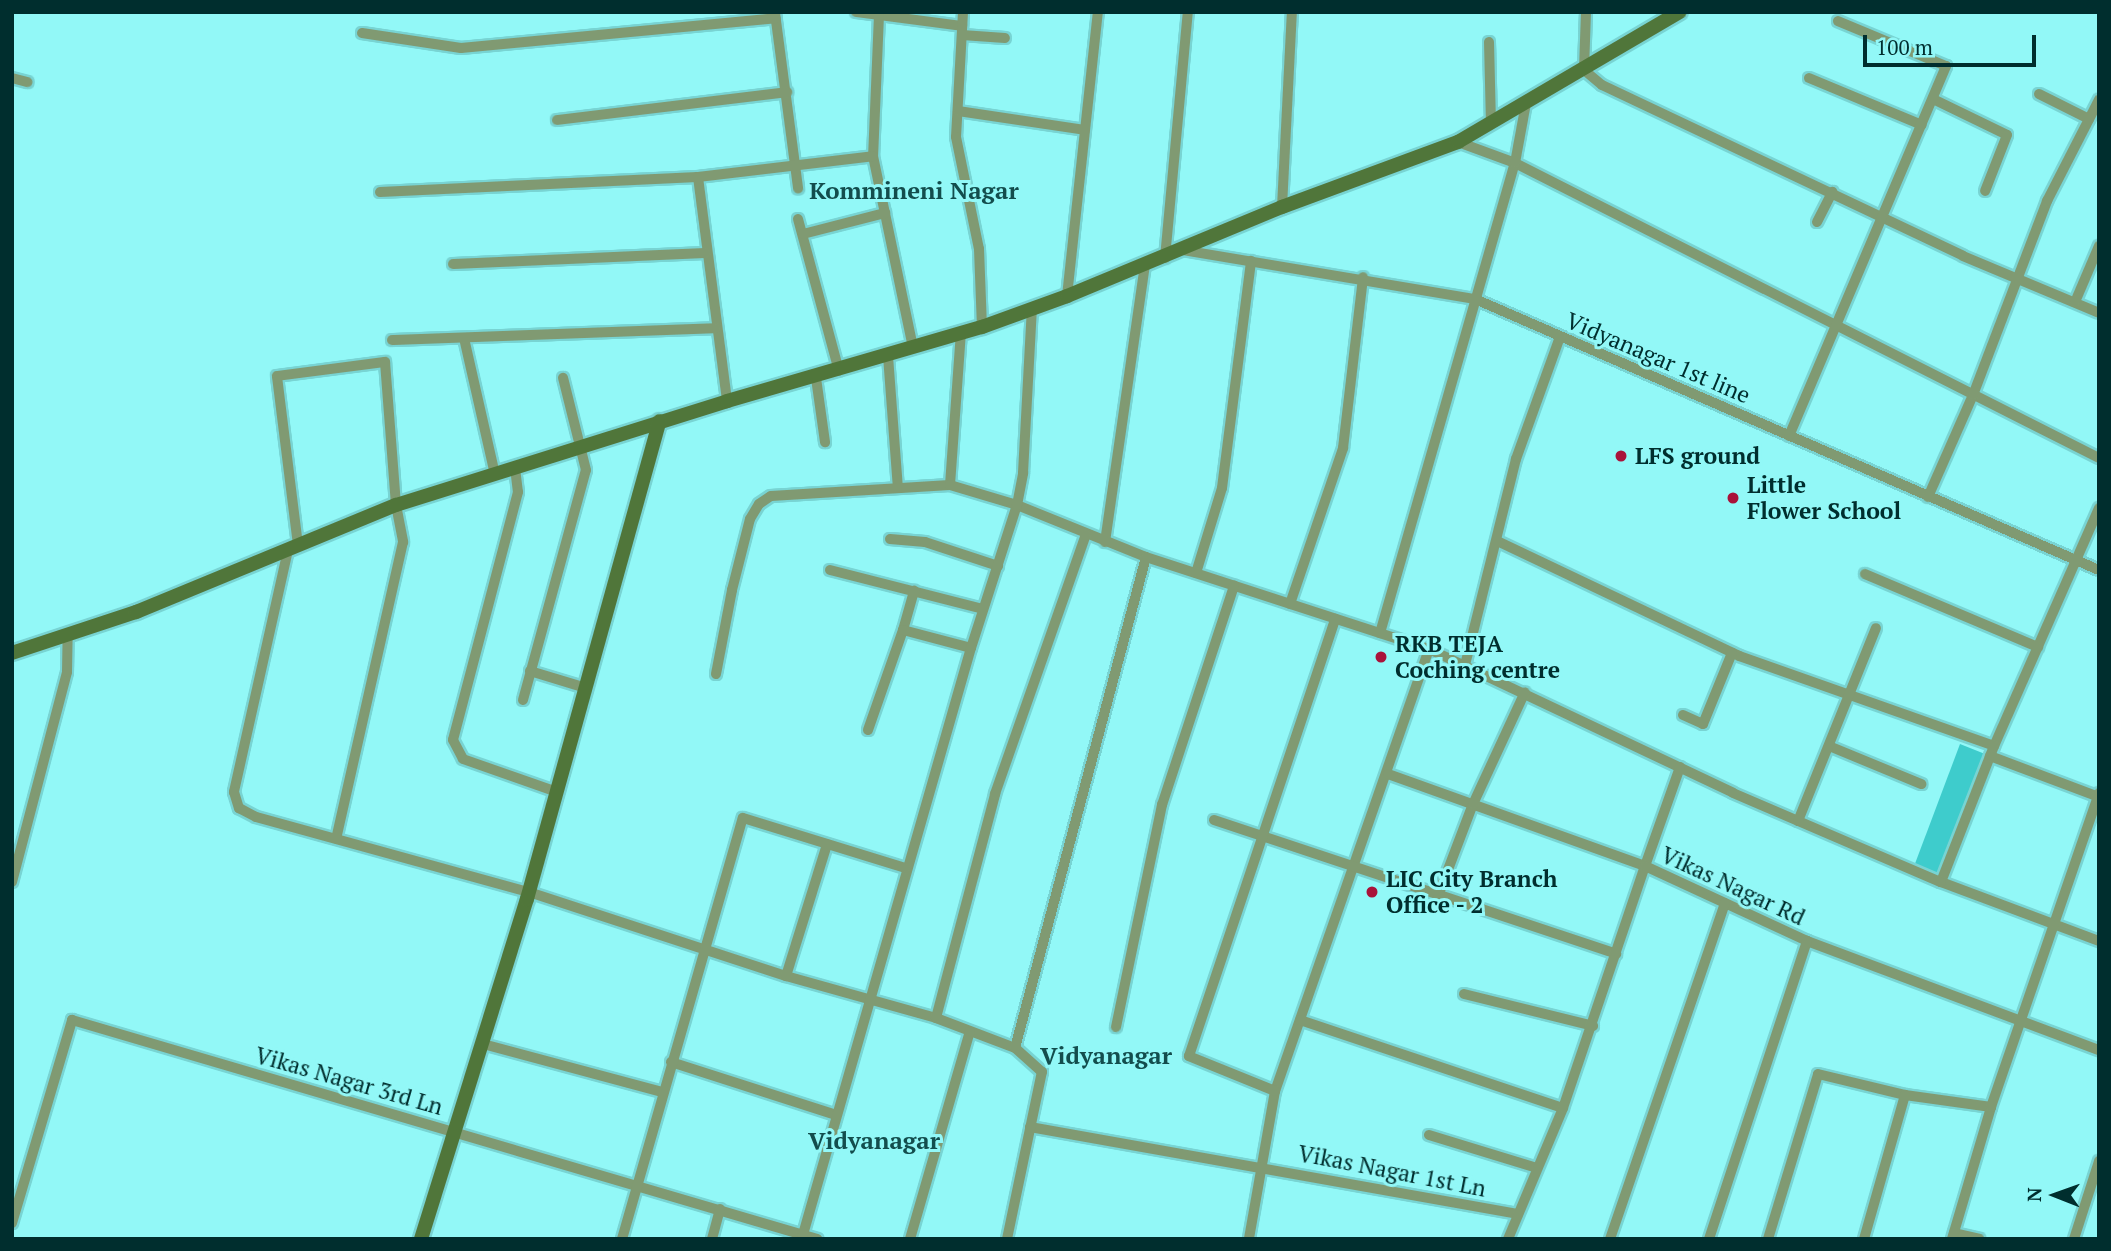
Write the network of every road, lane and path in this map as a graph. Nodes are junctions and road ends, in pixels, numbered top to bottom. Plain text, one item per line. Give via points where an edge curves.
1 (856, 12) edge
2 (963, 12) edge
3 (1098, 12) edge
4 (1188, 12) edge
5 (1292, 12) edge
6 (1586, 12) edge
7 (1677, 13) edge
8 (775, 15) edge
9 (879, 15) junction
10 (1838, 20) dead end
11 (962, 30) junction
12 (362, 33) dead end
13 (1005, 38) dead end
14 (1489, 42) dead end
15 (1584, 70) junction
16 (12, 78) edge
17 (1809, 78) dead end
18 (27, 82) dead end
19 (787, 92) junction
20 (2039, 94) dead end
21 (1933, 99) junction
22 (2099, 100) edge
23 (1526, 103) junction
24 (958, 111) junction
25 (2089, 119) junction
26 (557, 120) dead end
27 (1491, 123) junction
28 (1922, 125) junction
29 (1085, 130) junction
30 (1458, 142) junction
31 (873, 156) junction
32 (794, 163) junction
33 (1515, 163) junction
34 (698, 177) junction
35 (798, 188) dead end
36 (1985, 191) dead end
37 (380, 192) dead end
38 (1832, 192) junction
39 (1282, 207) junction
40 (885, 213) junction
41 (1884, 216) junction
42 (799, 219) dead end
43 (1817, 222) dead end
44 (803, 234) junction
45 (2099, 246) edge
46 (1182, 250) junction
47 (706, 253) junction
48 (1165, 258) junction
49 (1251, 261) junction
50 (453, 264) dead end
51 (1145, 265) junction
52 (1363, 277) junction
53 (2017, 278) junction
54 (1067, 296) junction
55 (1475, 299) junction
56 (2076, 302) junction
57 (1032, 309) junction
58 (2099, 313) edge
59 (1836, 324) junction
60 (982, 327) junction
61 (716, 328) junction
62 (961, 333) junction
63 (1560, 337) junction
64 (464, 338) junction
65 (392, 340) dead end
66 (913, 348) junction
67 (888, 356) junction
68 (839, 371) junction
69 (563, 378) dead end
70 (816, 378) junction
71 (1973, 395) junction
72 (727, 401) junction
73 (660, 421) junction
74 (1789, 436) junction
75 (825, 442) dead end
76 (581, 447) junction
77 (2099, 458) edge
78 (515, 468) junction
79 (495, 475) junction
80 (950, 485) junction
81 (898, 488) junction
82 (1928, 497) junction
83 (396, 505) junction
84 (1017, 505) junction
85 (2099, 508) edge
86 (1086, 534) junction
87 (890, 539) dead end
88 (1497, 541) junction
89 (1105, 542) junction
90 (293, 548) junction
91 (1146, 557) junction
92 (2073, 561) junction
93 (998, 566) junction
94 (830, 570) dead end
95 (2099, 570) edge
96 (1196, 573) junction
97 (1865, 574) dead end
98 (1234, 586) junction
99 (914, 591) junction
100 (1290, 604) junction
101 (983, 608) junction
102 (1335, 619) junction
103 (1877, 628) dead end
104 (903, 630) junction
105 (68, 633) junction
106 (1380, 633) junction
107 (2038, 647) junction
108 (971, 648) junction
109 (1429, 649) junction
110 (12, 653) edge
111 (1732, 653) junction
112 (1465, 665) junction
113 (530, 671) junction
114 (716, 674) dead end
115 (586, 688) junction
116 (1525, 692) junction
117 (1849, 695) junction
118 (523, 700) dead end
119 (1683, 715) dead end
120 (868, 730) dead end
121 (1829, 746) junction
122 (1992, 751) junction
123 (1680, 767) junction
124 (1388, 774) junction
125 (1921, 785) dead end
126 (556, 792) junction
127 (2098, 796) edge
128 (1473, 804) junction
129 (1214, 820) dead end
130 (1798, 821) junction
131 (1262, 837) junction
132 (336, 839) junction
133 (827, 844) junction
134 (1645, 866) junction
135 (906, 867) junction
136 (1354, 869) junction
137 (12, 881) edge
138 (1941, 881) junction
139 (528, 892) junction
140 (1438, 896) junction
141 (1726, 903) junction
142 (2056, 927) junction
143 (1807, 941) junction
144 (2099, 941) edge
145 (707, 948) junction
146 (1616, 954) junction
147 (786, 976) junction
148 (1464, 994) dead end
149 (870, 1000) junction
150 (936, 1018) junction
151 (1300, 1020) junction
152 (2023, 1023) junction
153 (1592, 1026) junction
154 (1116, 1027) dead end
155 (970, 1031) junction
156 (483, 1044) junction
157 (1015, 1048) junction
158 (2099, 1050) edge
159 (671, 1062) junction
160 (1275, 1091) junction
161 (662, 1092) junction
162 (1905, 1095) junction
163 (1991, 1107) junction
164 (1563, 1108) junction
165 (836, 1115) junction
166 (1030, 1127) junction
167 (454, 1132) junction
168 (1429, 1135) dead end
169 (2099, 1161) edge
170 (1260, 1166) junction
171 (1537, 1168) junction
172 (636, 1184) junction
173 (720, 1209) junction
174 (1517, 1214) junction
175 (12, 1223) edge
176 (1953, 1236) edge
177 (802, 1237) edge
178 (421, 1239) edge
179 (622, 1239) edge
180 (712, 1239) edge
181 (817, 1239) edge
182 (910, 1239) edge
183 (1007, 1239) edge
184 (1249, 1239) edge
185 (1508, 1239) edge
186 (1610, 1239) edge
187 (1709, 1239) edge
188 (1768, 1239) edge
189 (1864, 1239) edge
190 (1979, 1239) edge
191 (2074, 1239) edge

1 - 9 street
2 - 11 street
3 - 29 street
4 - 48 street
5 - 39 street
6 - 15 street
7 - 15 street
8 - 12 street via 461,48
8 - 19 street
9 - 11 street
9 - 31 street
10 - 21 street via 1946,66
11 - 13 street
11 - 24 street
14 - 27 street
15 - 23 street
15 - 38 street via 1602,85
16 - 18 street
17 - 28 street
19 - 26 street
19 - 32 street
20 - 25 street
21 - 28 street
21 - 36 street via 2007,135
22 - 25 street
23 - 27 street
23 - 33 street
24 - 29 street
24 - 60 street via 957,137 979,249
25 - 53 street via 2047,201
27 - 30 street
28 - 41 street
29 - 54 street
30 - 33 street
30 - 39 street
31 - 32 street
31 - 40 street
32 - 34 street
32 - 35 street
33 - 55 street
33 - 59 street
34 - 37 street
34 - 47 street
38 - 41 street
38 - 43 street
39 - 46 street
40 - 44 street
40 - 66 street
41 - 53 street
41 - 59 street
42 - 44 street
44 - 68 street
45 - 56 street
46 - 48 street
46 - 49 street, Vidyanagar 1st line
47 - 50 street
47 - 61 street
48 - 51 street
49 - 52 street, Vidyanagar 1st line
49 - 96 street via 1222,488
51 - 54 street
51 - 89 street
52 - 55 street, Vidyanagar 1st line
52 - 100 street via 1343,448
53 - 56 street
53 - 71 street
54 - 57 street
55 - 63 street, Vidyanagar 1st line
55 - 106 street
56 - 58 street
57 - 60 street
57 - 84 street via 1023,473
59 - 71 street
59 - 74 street
60 - 62 street
61 - 64 street
61 - 72 street
62 - 66 street
62 - 80 street
63 - 74 street, Vidyanagar 1st line
63 - 88 street via 1516,459
64 - 65 street
64 - 79 street
66 - 67 street
67 - 68 street
67 - 81 street
68 - 70 street
69 - 76 street
70 - 72 street
70 - 75 street
71 - 77 street
71 - 82 street
72 - 73 street
73 - 76 street
73 - 115 street
74 - 82 street, Vidyanagar 1st line
76 - 78 street
76 - 113 street via 586,470
78 - 79 street
78 - 126 street via 518,492 453,740 463,759
79 - 83 street
80 - 81 street
80 - 84 street
81 - 114 street via 771,496 758,504 734,578
82 - 92 street, Vidyanagar 1st line
83 - 90 street
83 - 90 street via 385,362 277,376
83 - 132 street via 403,542
84 - 86 street
84 - 93 street
85 - 92 street
86 - 89 street
86 - 150 street via 995,794
87 - 93 street via 925,541
88 - 111 street
88 - 112 street
89 - 91 street
90 - 105 street via 136,612
90 - 132 street via 234,792 239,808 256,817
91 - 96 street
91 - 157 street
92 - 95 street, Vidyanagar 1st line
92 - 107 street
93 - 101 street
94 - 99 street
96 - 98 street
97 - 107 street
98 - 100 street
98 - 154 street via 1162,805
99 - 101 street
99 - 104 street
100 - 102 street
101 - 108 street
102 - 106 street
102 - 131 street
103 - 117 street
104 - 108 street
104 - 120 street
105 - 110 street
105 - 137 street via 67,672
106 - 109 street
107 - 122 street
108 - 135 street
109 - 112 street
109 - 124 street
111 - 117 street
111 - 119 street via 1703,724
112 - 116 street
113 - 115 street
113 - 118 street
115 - 126 street
116 - 123 street
116 - 128 street
117 - 121 street
117 - 122 street
121 - 125 street
121 - 130 street
122 - 127 street
122 - 138 street
123 - 130 street
123 - 134 street
124 - 128 street
124 - 136 street
126 - 139 street
127 - 142 street
128 - 134 street
128 - 140 street
129 - 131 street
130 - 138 street
131 - 136 street
131 - 160 street via 1189,1056
132 - 139 street
133 - 135 street
133 - 145 street via 743,818
133 - 147 street
134 - 141 street, Vikas Nagar Rd
134 - 146 street, Vikas Nagar Rd
135 - 149 street
136 - 140 street
136 - 151 street
138 - 142 street
139 - 145 street
139 - 156 street
140 - 146 street
141 - 143 street, Vikas Nagar Rd
141 - 186 street
142 - 144 street
142 - 152 street
143 - 152 street, Vikas Nagar Rd
143 - 187 street
145 - 147 street
145 - 159 street
146 - 153 street, Vikas Nagar Rd
147 - 149 street
148 - 153 street
149 - 150 street
149 - 165 street
150 - 155 street
151 - 160 street
151 - 164 street
152 - 158 street, Vikas Nagar Rd
152 - 163 street
153 - 164 street, Vikas Nagar Rd
155 - 157 street
155 - 182 street
156 - 161 street
156 - 167 street
157 - 166 street via 1041,1072
159 - 161 street
159 - 165 street
160 - 170 street
161 - 172 street
162 - 163 street
162 - 188 street via 1818,1074
162 - 189 street
163 - 176 street
164 - 171 street, Vikas Nagar Rd
165 - 177 street
166 - 170 street, Vikas Nagar 1st Ln
166 - 183 street
167 - 172 street, Vikas Nagar 3rd Ln
167 - 175 street, Vikas Nagar 3rd Ln via 72,1020
167 - 178 street
168 - 171 street
169 - 191 street
170 - 174 street, Vikas Nagar 1st Ln
170 - 184 street
171 - 174 street, Vikas Nagar Rd
172 - 173 street, Vikas Nagar 3rd Ln
172 - 179 street
173 - 177 street, Vikas Nagar 3rd Ln
173 - 180 street
174 - 185 street, Vikas Nagar Rd
176 - 190 street
177 - 181 street, Vikas Nagar 3rd Ln

